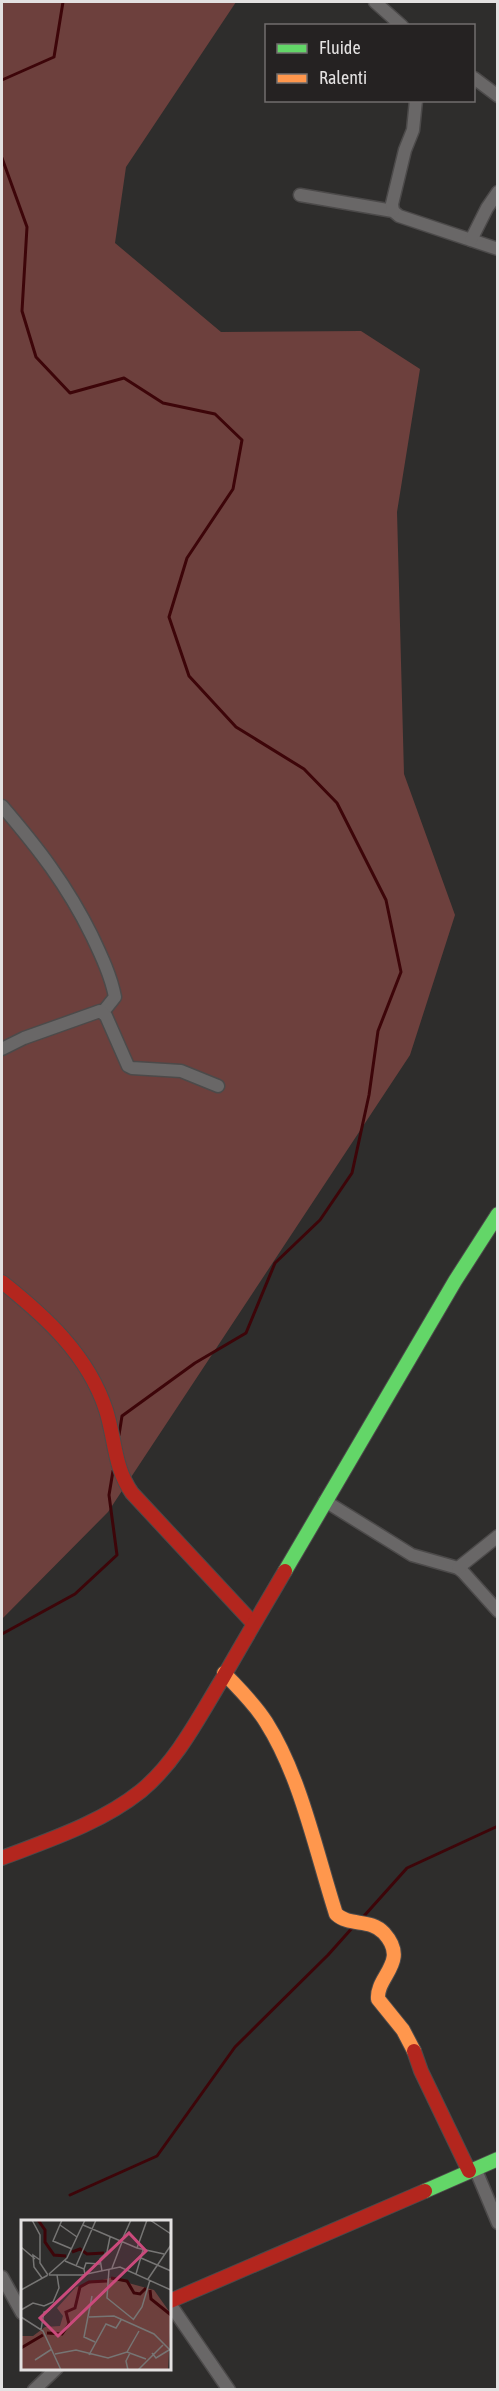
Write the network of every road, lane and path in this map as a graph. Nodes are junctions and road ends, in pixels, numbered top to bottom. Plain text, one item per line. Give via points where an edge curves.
1 (375, 2) edge
2 (400, 24) edge
3 (475, 79) edge
4 (498, 96) edge
5 (416, 102) edge
6 (498, 192) edge
7 (300, 195) dead end
8 (393, 211) junction
9 (471, 240) junction
10 (498, 249) edge
11 (2, 806) edge
12 (104, 1012) junction
13 (2, 1049) edge
14 (218, 1086) dead end
15 (498, 1214) edge
16 (2, 1282) edge
17 (325, 1501) junction
18 (498, 1536) edge
19 (458, 1568) junction
20 (498, 1611) edge
21 (253, 1623) junction
22 (224, 1673) junction
23 (2, 1858) edge
24 (498, 2159) edge
25 (472, 2170) junction
26 (498, 2223) edge
27 (2, 2277) edge
28 (171, 2303) edge
29 (171, 2304) edge
30 (21, 2311) edge
31 (55, 2370) edge
32 (34, 2390) edge
33 (229, 2390) edge

1 - 2 street
3 - 4 street
5 - 8 street
6 - 9 street
7 - 8 street
8 - 9 street
9 - 10 street
11 - 12 street via 74,900 113,989 115,997
12 - 13 street
12 - 14 street via 128,1066 181,1071
15 - 17 main road
16 - 21 main road via 40,1312 78,1352 102,1397 123,1479 131,1492
17 - 19 street via 412,1555
17 - 21 main road
18 - 19 street
19 - 20 street
21 - 22 main road
22 - 23 main road via 171,1758 137,1795 87,1822
22 - 25 main road via 270,1729 307,1816 336,1914 347,1922 366,1922 381,1930 393,1946 392,1966 380,1986 378,1999 414,2050
24 - 25 main road
25 - 26 street
25 - 28 main road
27 - 30 street
29 - 33 street
31 - 32 street

